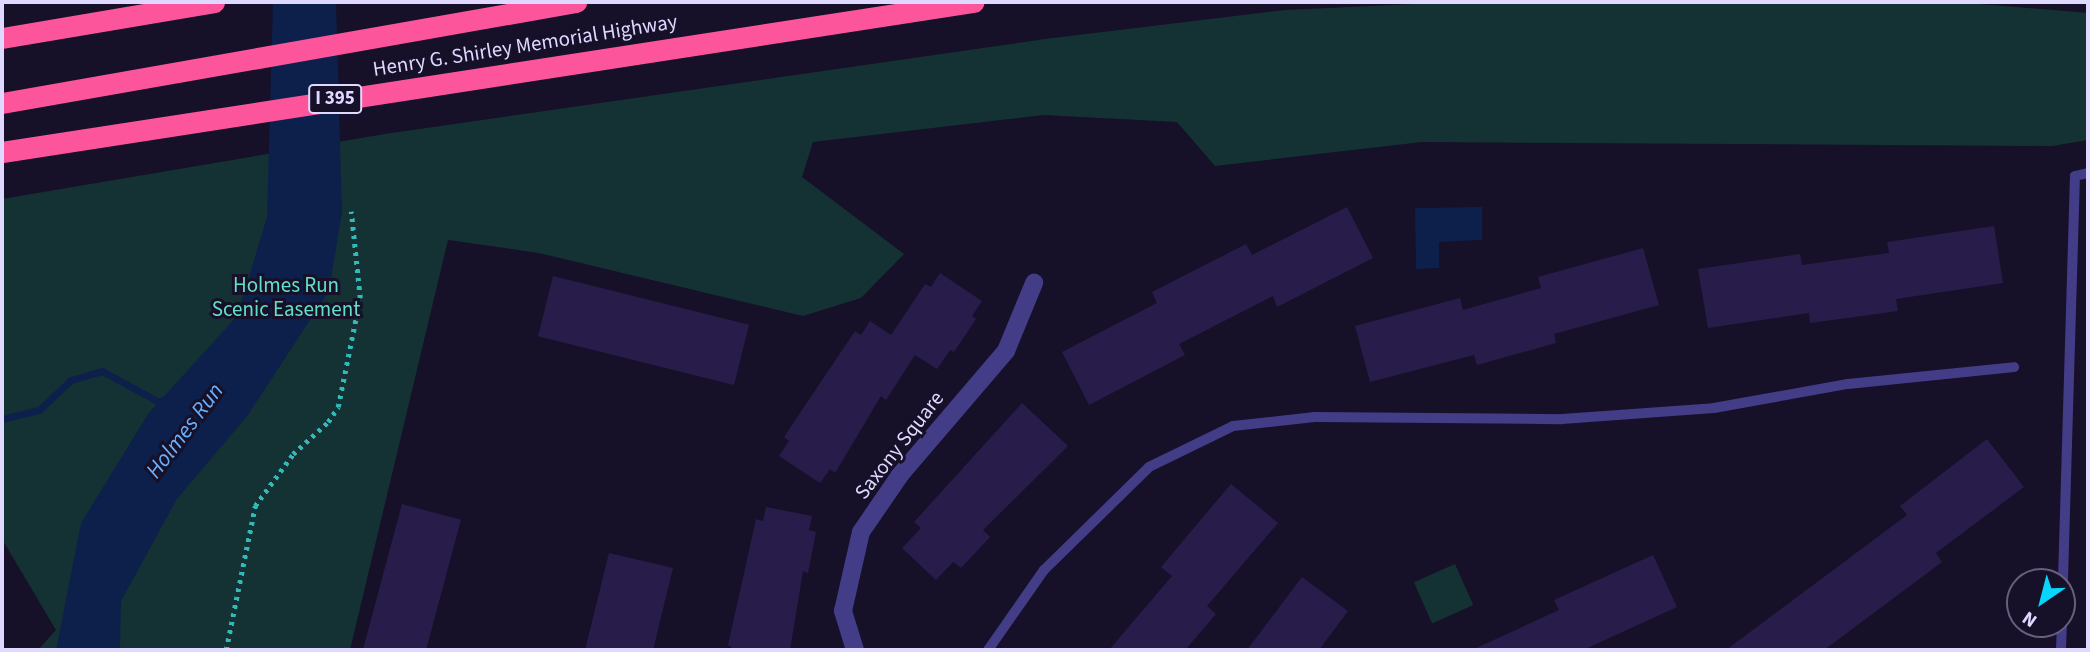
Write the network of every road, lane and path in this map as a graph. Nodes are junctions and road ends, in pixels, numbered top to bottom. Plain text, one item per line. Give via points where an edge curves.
1 (214, 2) edge
2 (576, 2) edge
3 (973, 2) edge
4 (2, 38) edge
5 (2, 103) edge
6 (2, 152) edge
7 (2088, 173) edge
8 (351, 211) dead end
9 (1034, 284) dead end
10 (2014, 367) dead end
11 (2063, 568) edge
12 (226, 650) edge
13 (855, 650) edge
14 (988, 650) edge

1 - 4 highway
2 - 5 highway
3 - 6 highway, Henry G. Shirley Memorial Highway / I 395
7 - 11 lane via 2075,176
8 - 12 path via 360,298 338,407 293,454 256,506
9 - 13 street, Saxony Square via 1006,351 900,475 861,533 843,611
10 - 14 lane via 1848,384 1713,408 1562,419 1315,417 1233,426 1149,467 1044,570

